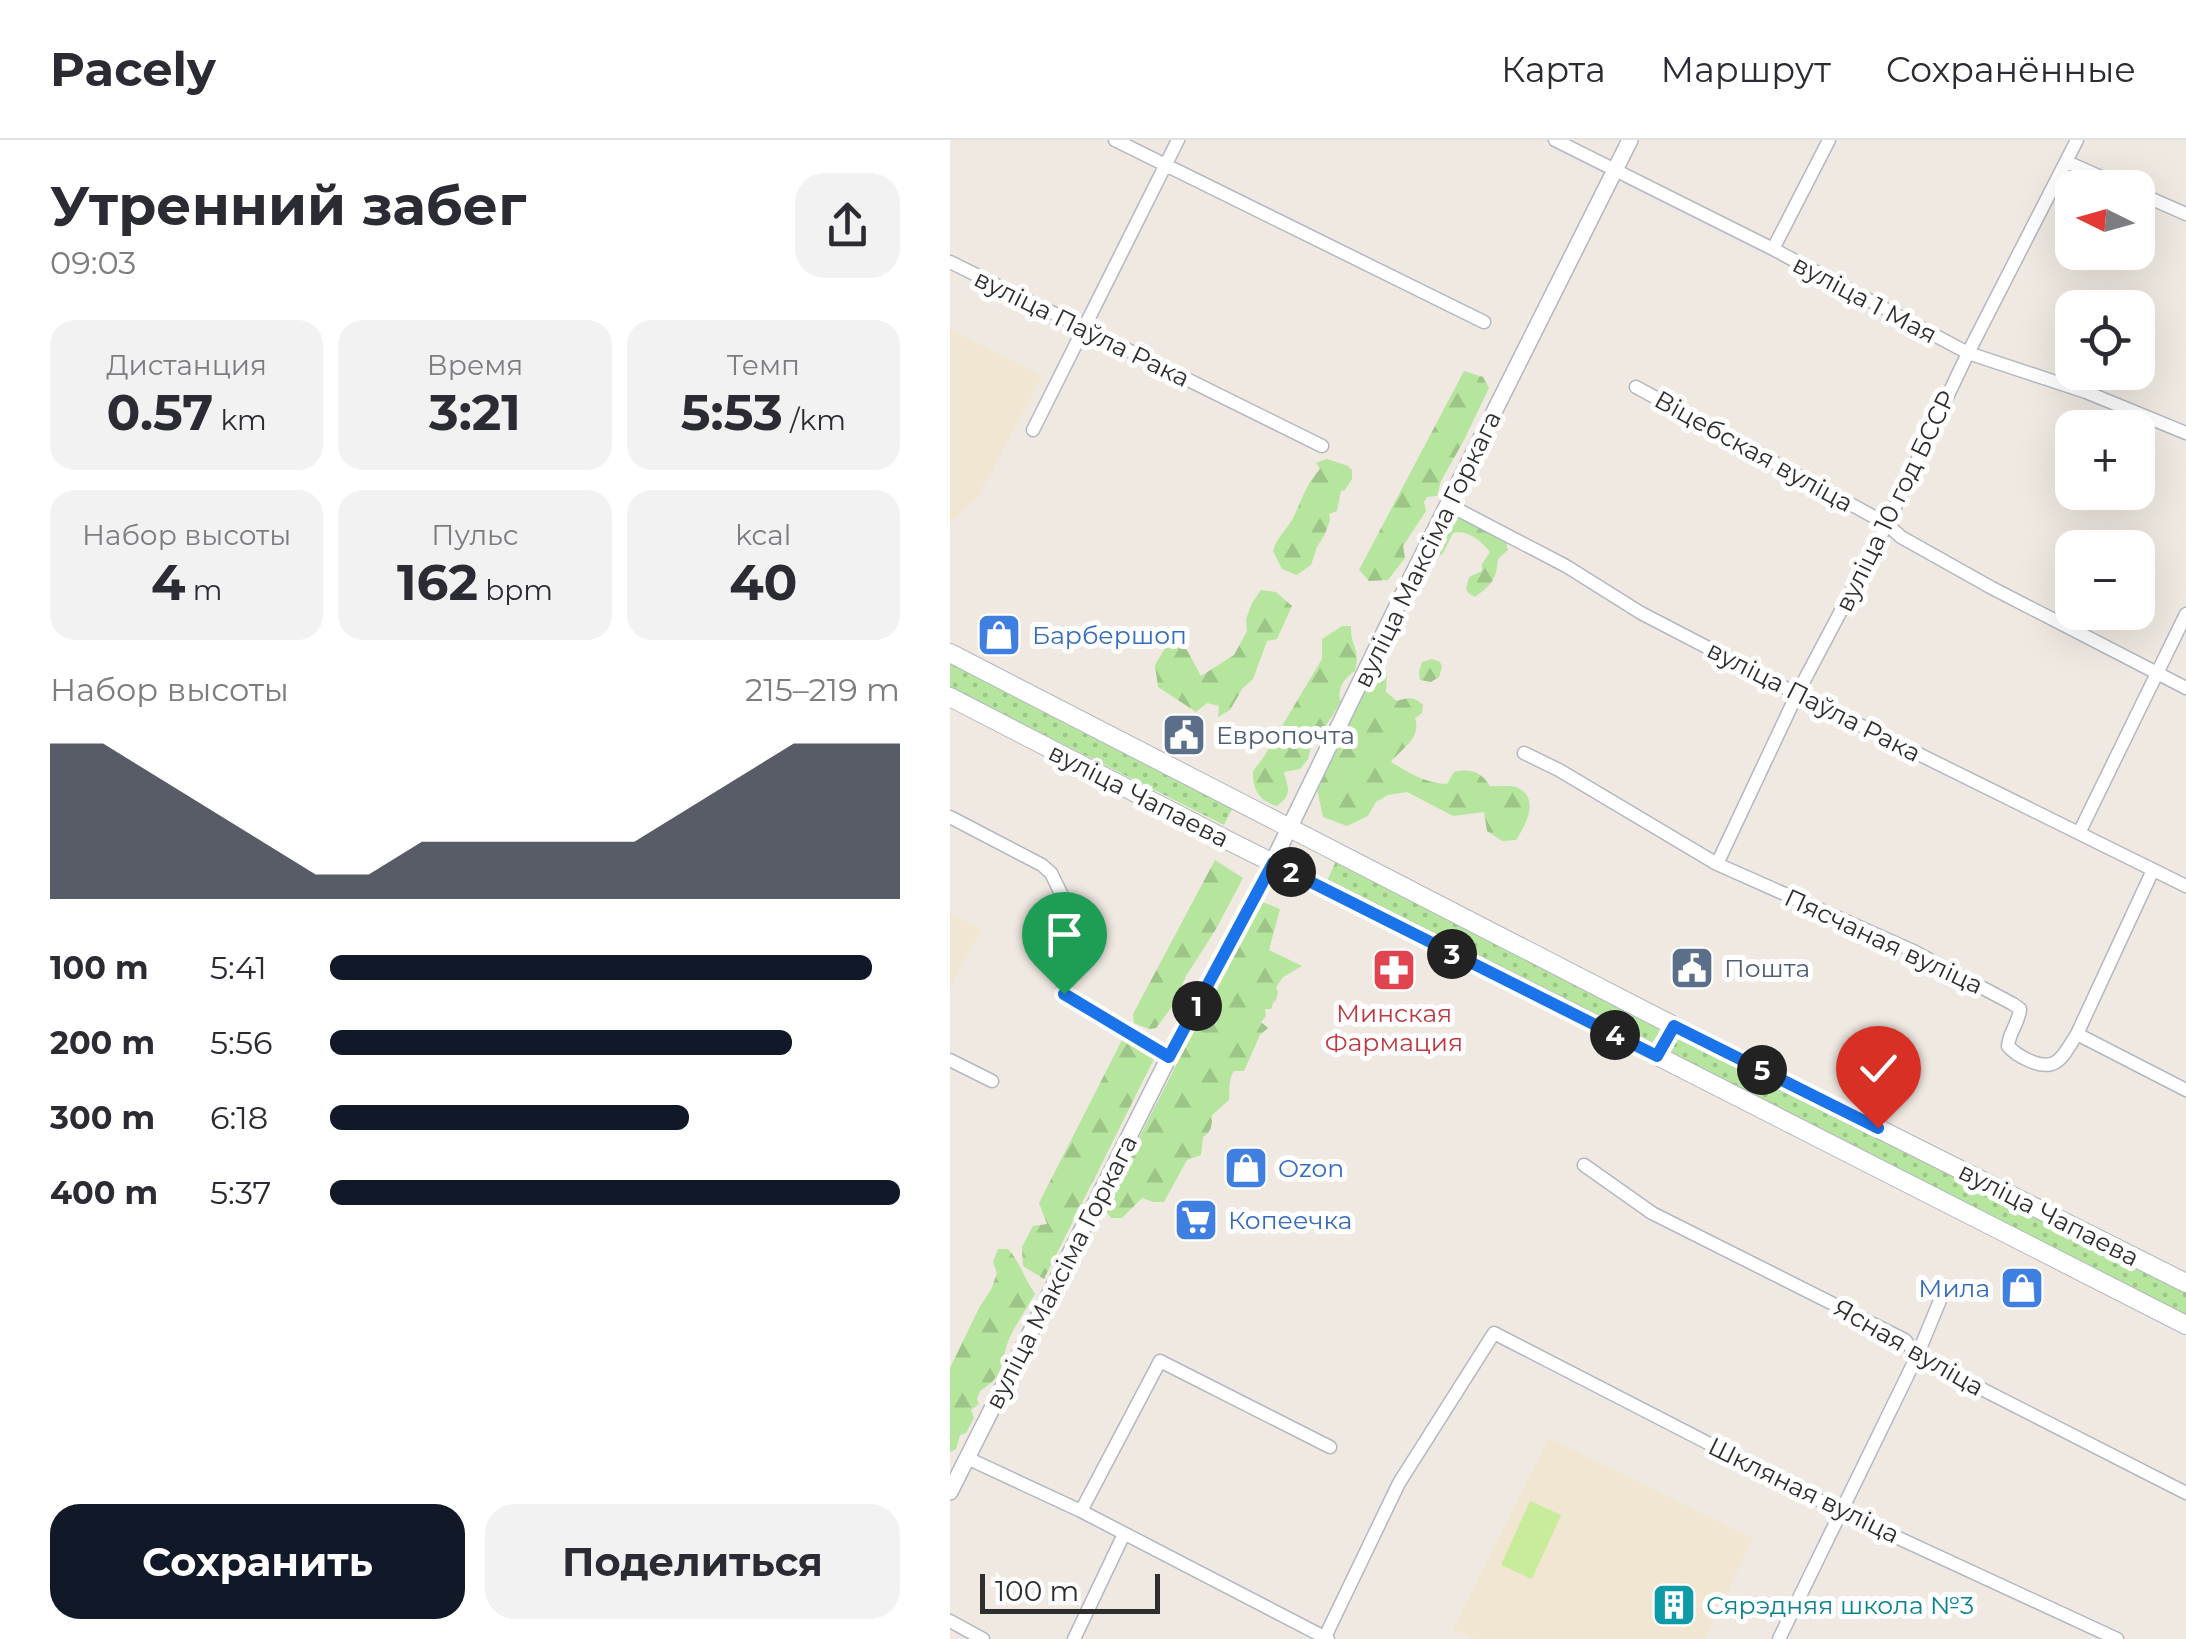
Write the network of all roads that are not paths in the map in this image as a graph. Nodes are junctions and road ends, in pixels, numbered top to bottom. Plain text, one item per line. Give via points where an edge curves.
1 (1115, 140) edge
2 (1178, 140) edge
3 (1555, 140) edge
4 (1630, 140) edge
5 (1829, 140) edge
6 (2077, 140) edge
7 (2067, 162) junction
8 (1164, 166) junction
9 (2085, 170) edge
10 (1615, 171) junction
11 (2155, 200) edge
12 (2186, 214) edge
13 (1773, 249) junction
14 (950, 262) edge
15 (1484, 322) dead end
16 (1082, 328) junction
17 (1968, 353) junction
18 (1636, 387) dead end
19 (1033, 430) dead end
20 (2186, 433) edge
21 (1322, 446) dead end
22 (1449, 505) junction
23 (1887, 524) junction
24 (2186, 614) edge
25 (950, 653) edge
26 (2156, 674) junction
27 (2186, 688) edge
28 (1797, 694) junction
29 (950, 697) edge
30 (1524, 753) dead end
31 (950, 818) edge
32 (1290, 828) junction
33 (2080, 833) junction
34 (1273, 863) junction
35 (1718, 864) junction
36 (2153, 870) junction
37 (2186, 886) edge
38 (1674, 1026) junction
39 (2076, 1034) junction
40 (1657, 1056) junction
41 (1169, 1057) junction
42 (950, 1060) edge
43 (992, 1080) dead end
44 (2186, 1090) edge
45 (1584, 1165) dead end
46 (2186, 1282) edge
47 (1941, 1298) dead end
48 (2186, 1325) edge
49 (1917, 1356) junction
50 (1330, 1448) dead end
51 (968, 1458) junction
52 (950, 1492) edge
53 (2186, 1493) edge
54 (1840, 1511) junction
55 (1081, 1512) junction
56 (1124, 1534) junction
57 (950, 1621) edge
58 (1326, 1638) edge
59 (983, 1639) edge
60 (1074, 1639) edge
61 (1779, 1639) edge
62 (2117, 1639) edge

1 - 8 street
2 - 8 street
3 - 10 street, вуліца 1 Мая
4 - 10 street, вуліца Максіма Горкага
5 - 13 street
6 - 7 street, вуліца 10 год БССР
7 - 9 street
7 - 17 street, вуліца 10 год БССР
8 - 15 street
8 - 16 street
10 - 13 street, вуліца 1 Мая
10 - 22 street, вуліца Максіма Горкага
11 - 12 street
13 - 17 street, вуліца 1 Мая
14 - 16 street, вуліца Паўла Рака
16 - 19 street
16 - 21 street, вуліца Паўла Рака
17 - 20 street, вуліца 1 Мая
17 - 23 street, вуліца 10 год БССР
18 - 23 street, Віцебская вуліца
22 - 28 street, вуліца Паўла Рака
22 - 32 street, вуліца Максіма Горкага
23 - 26 street, Віцебская вуліца via 1901,538
23 - 28 street, вуліца 10 год БССР
24 - 26 street
25 - 32 main road, вуліца Чапаева
26 - 27 street, Віцебская вуліца
26 - 33 street
28 - 33 street, вуліца Паўла Рака
28 - 35 street, вуліца 10 год БССР
29 - 34 main road, вуліца Чапаева
30 - 35 street, Пясчаная вуліца
31 - 41 street via 1051,873 1070,914 1089,932 1064,994
32 - 34 street, вуліца Максіма Горкага
32 - 38 main road, вуліца Чапаева
33 - 36 street, вуліца Паўла Рака
34 - 40 main road, вуліца Чапаева
34 - 41 street, вуліца Максіма Горкага
35 - 39 street, Пясчаная вуліца via 1912,950 2013,1004 2020,1009 2009,1038 2014,1054 2050,1066
36 - 37 street, вуліца Паўла Рака
36 - 39 street
38 - 40 main road
38 - 46 main road, вуліца Чапаева
39 - 44 street
40 - 48 main road, вуліца Чапаева
41 - 51 street, вуліца Максіма Горкага
42 - 43 street
45 - 49 street, Ясная вуліца via 1652,1214 1905,1340
47 - 49 street
49 - 53 street, Ясная вуліца
49 - 54 street
50 - 55 street via 1160,1361
51 - 52 street, вуліца Максіма Горкага
51 - 55 street
54 - 58 street, Шкляная вуліца via 1494,1333 1399,1483
54 - 61 street
54 - 62 street, Шкляная вуліца
55 - 56 street
56 - 58 street
56 - 60 street
57 - 59 street

